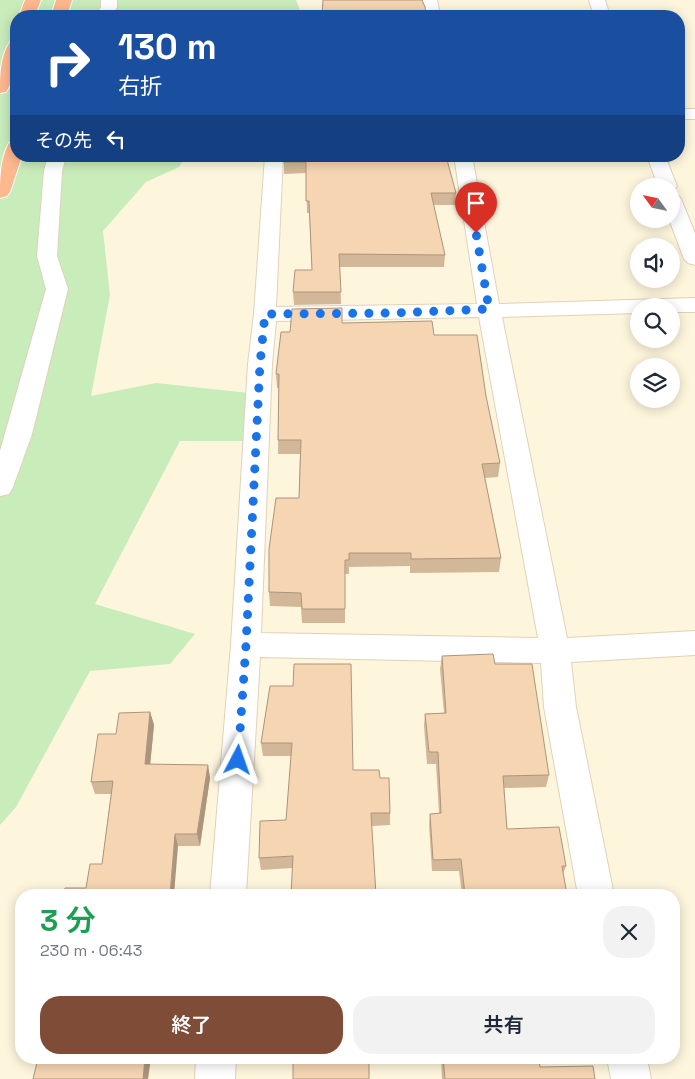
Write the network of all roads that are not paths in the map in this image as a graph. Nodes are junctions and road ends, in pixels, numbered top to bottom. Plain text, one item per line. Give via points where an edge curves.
1 (10, 61) edge
2 (0, 88) edge
3 (11, 162) edge
4 (55, 162) edge
5 (274, 162) edge
6 (464, 162) edge
7 (658, 162) edge
8 (664, 178) edge
9 (0, 192) edge
10 (680, 221) edge
11 (695, 258) edge
12 (695, 305) edge
13 (489, 309) junction
14 (265, 314) junction
15 (0, 488) edge
16 (695, 643) edge
17 (246, 645) junction
18 (555, 651) junction
19 (228, 889) edge
20 (595, 889) edge
21 (216, 1064) edge
22 (628, 1064) edge
23 (215, 1079) edge
24 (631, 1079) edge

1 - 2 highway
3 - 9 highway
4 - 15 street via 47,256 57,289 19,434
5 - 14 street
6 - 13 street
7 - 8 street
10 - 11 street
12 - 13 street
13 - 14 street
13 - 18 street
14 - 17 street
16 - 18 street
17 - 18 street
17 - 19 street
18 - 20 street via 560,707
21 - 23 street
22 - 24 street

